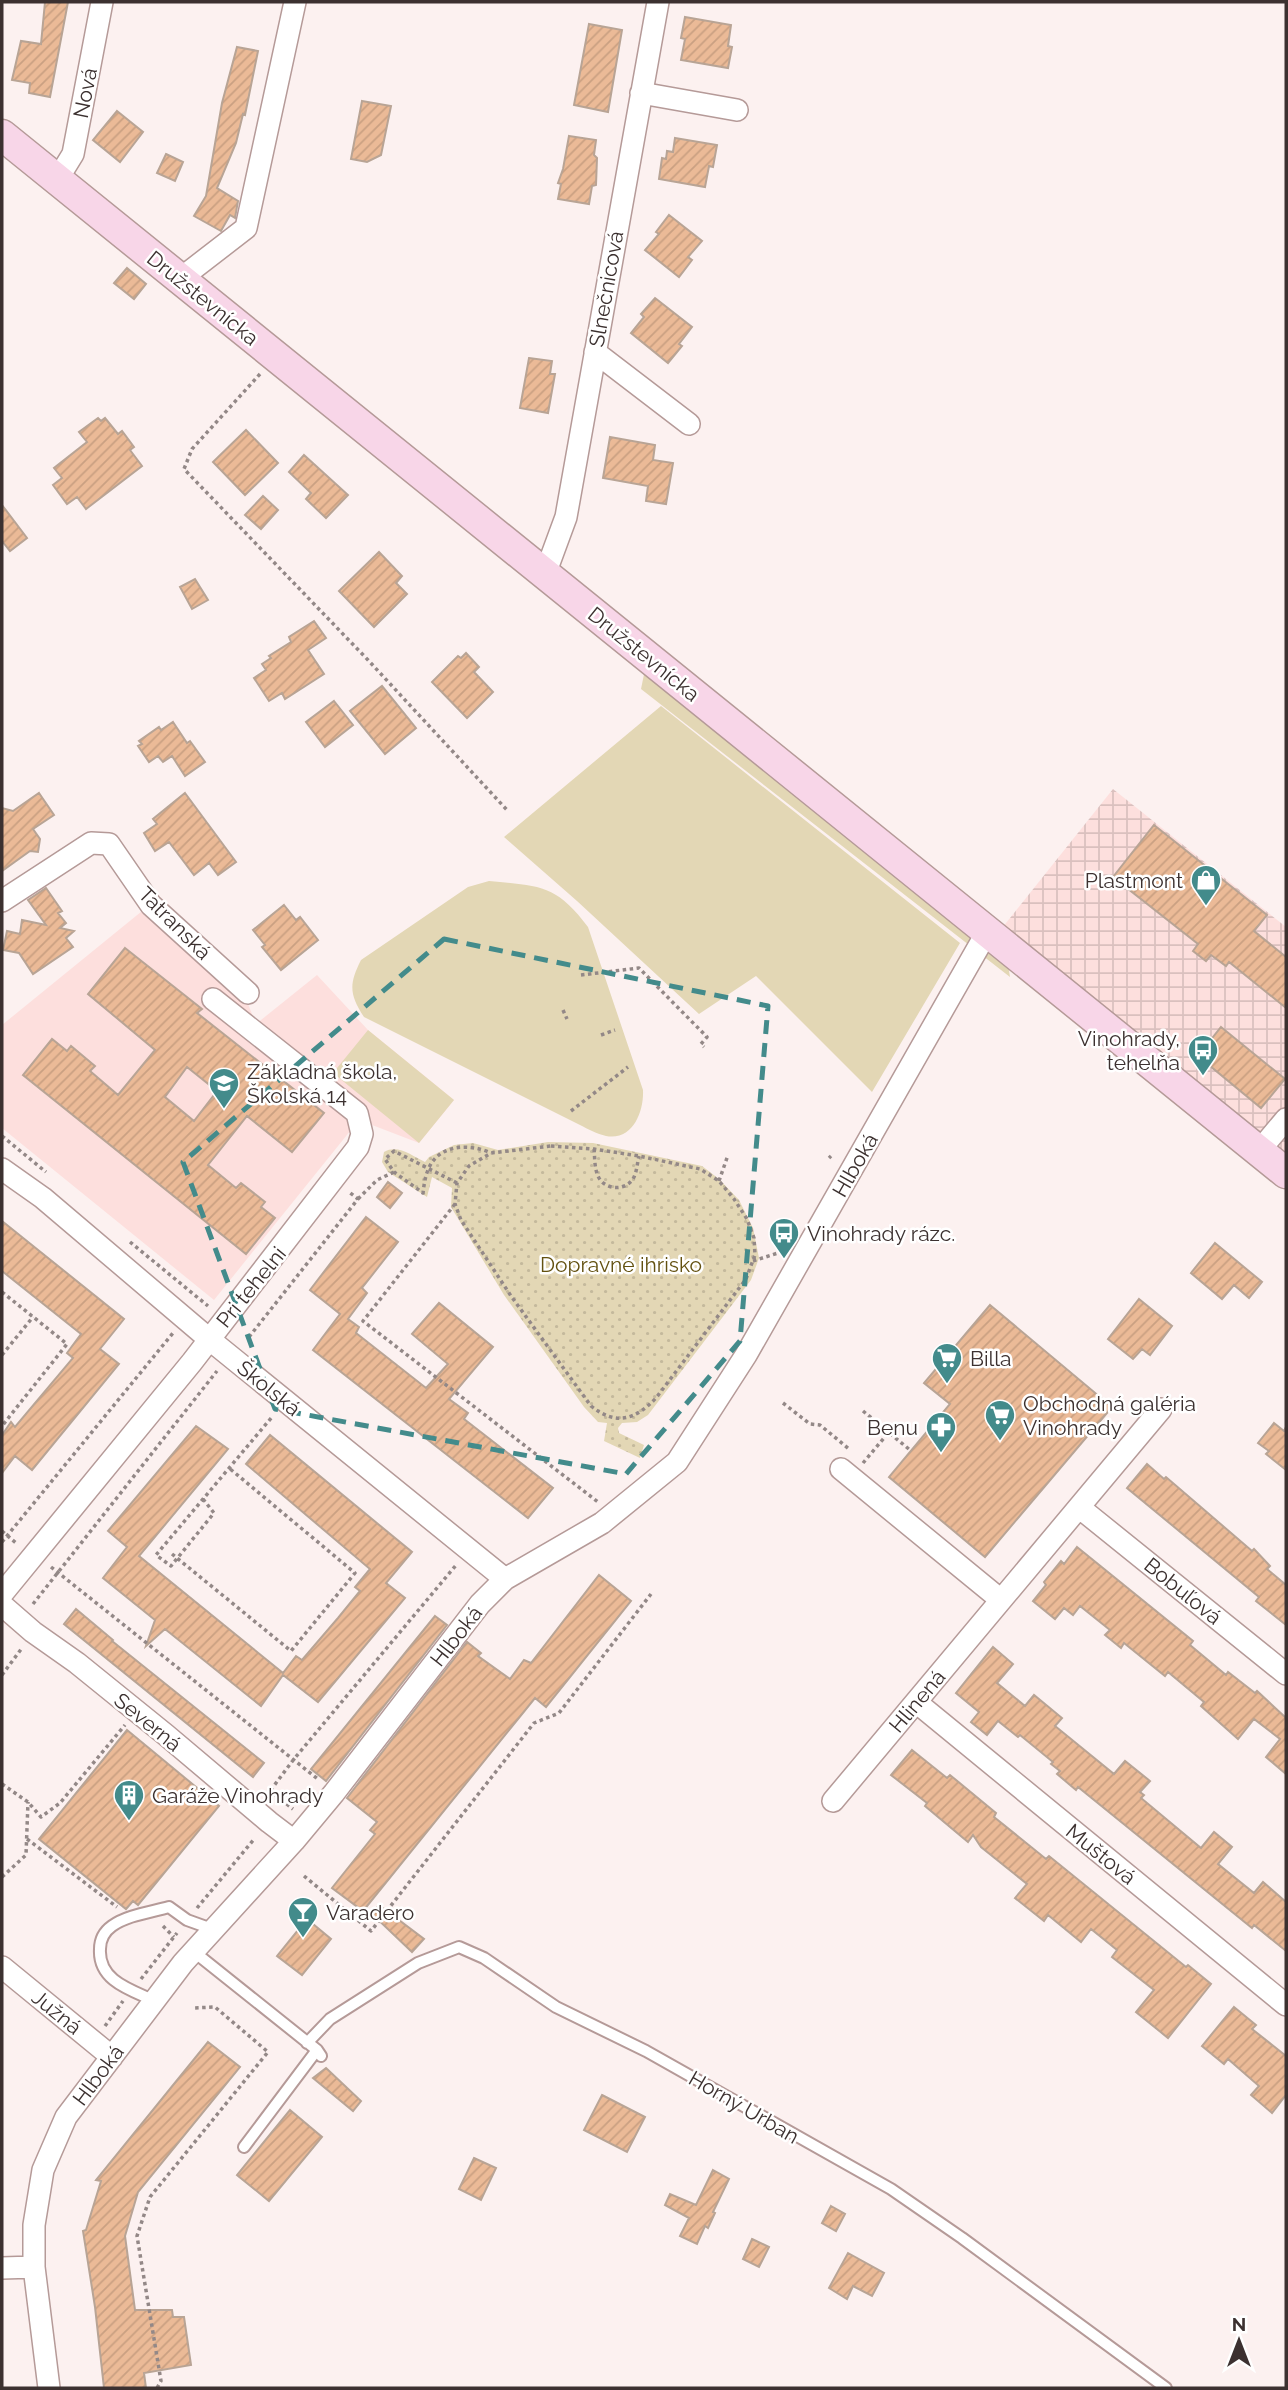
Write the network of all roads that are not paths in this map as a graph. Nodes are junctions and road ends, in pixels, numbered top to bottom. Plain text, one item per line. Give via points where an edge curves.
1 (102, 2) edge
2 (295, 2) edge
3 (658, 2) edge
4 (641, 93) junction
5 (737, 110) dead end
6 (2, 135) edge
7 (57, 180) junction
8 (180, 279) junction
9 (595, 352) junction
10 (689, 424) dead end
11 (545, 575) junction
12 (2, 901) edge
13 (987, 932) junction
14 (248, 993) dead end
15 (213, 999) dead end
16 (1286, 1119) edge
17 (1259, 1151) junction
18 (2, 1169) edge
19 (1286, 1172) edge
20 (209, 1339) junction
21 (1161, 1409) dead end
22 (850, 1461) road end
23 (1080, 1508) junction
24 (505, 1579) junction
25 (2, 1594) edge
26 (1001, 1600) junction
27 (2, 1605) edge
28 (1286, 1674) edge
29 (916, 1702) junction
30 (833, 1801) dead end
31 (294, 1840) junction
32 (212, 1929) junction
33 (193, 1951) junction
34 (2, 1968) edge
35 (155, 2001) junction
36 (1286, 2006) edge
37 (315, 2050) junction
38 (112, 2057) junction
39 (244, 2147) dead end
40 (34, 2267) junction
41 (2, 2268) edge
42 (49, 2388) edge
43 (1166, 2388) edge

1 - 7 street, Nová via 73,154
2 - 8 street via 246,228
3 - 4 street, Slnečnicová
4 - 5 street
4 - 9 street, Slnečnicová
6 - 7 main road, Družstevnícka
7 - 8 main road, Družstevnícka
8 - 11 main road, Družstevnícka
9 - 10 street
9 - 11 street, Slnečnicová via 566,517
11 - 13 main road, Družstevnícka
12 - 14 street, Tatranská via 91,843 109,844 151,905
13 - 17 main road, Družstevnícka
13 - 24 street, Hlboká via 735,1373 677,1462 602,1523
15 - 20 street, Pri tehelni via 357,1113 362,1134 334,1181
16 - 17 street
17 - 19 main road, Družstevnícka
18 - 20 street, Školská via 43,1198
20 - 24 street, Školská
20 - 25 street, Pri tehelni
21 - 23 street, Hlinená
22 - 26 street
23 - 26 street, Hlinená
23 - 28 street, Bobuľová
24 - 31 street, Hlboká via 480,1604
26 - 29 street, Hlinená
27 - 31 street, Severná
29 - 30 street, Hlinená
29 - 36 street, Muštová
31 - 32 street, Hlboká
32 - 33 street, Hlboká
32 - 35 lane via 169,1907 114,1924 105,1933 100,1945 105,1970 113,1980
33 - 35 street, Hlboká
33 - 37 lane
34 - 38 street, Južná
35 - 38 street, Hlboká
37 - 39 lane
37 - 43 lane, Horný Urban via 330,2019 418,1964 459,1947 484,1958 556,2007 891,2189
38 - 40 street, Hlboká via 66,2118 43,2169 34,2225
40 - 41 street
40 - 42 street, Hlboká

